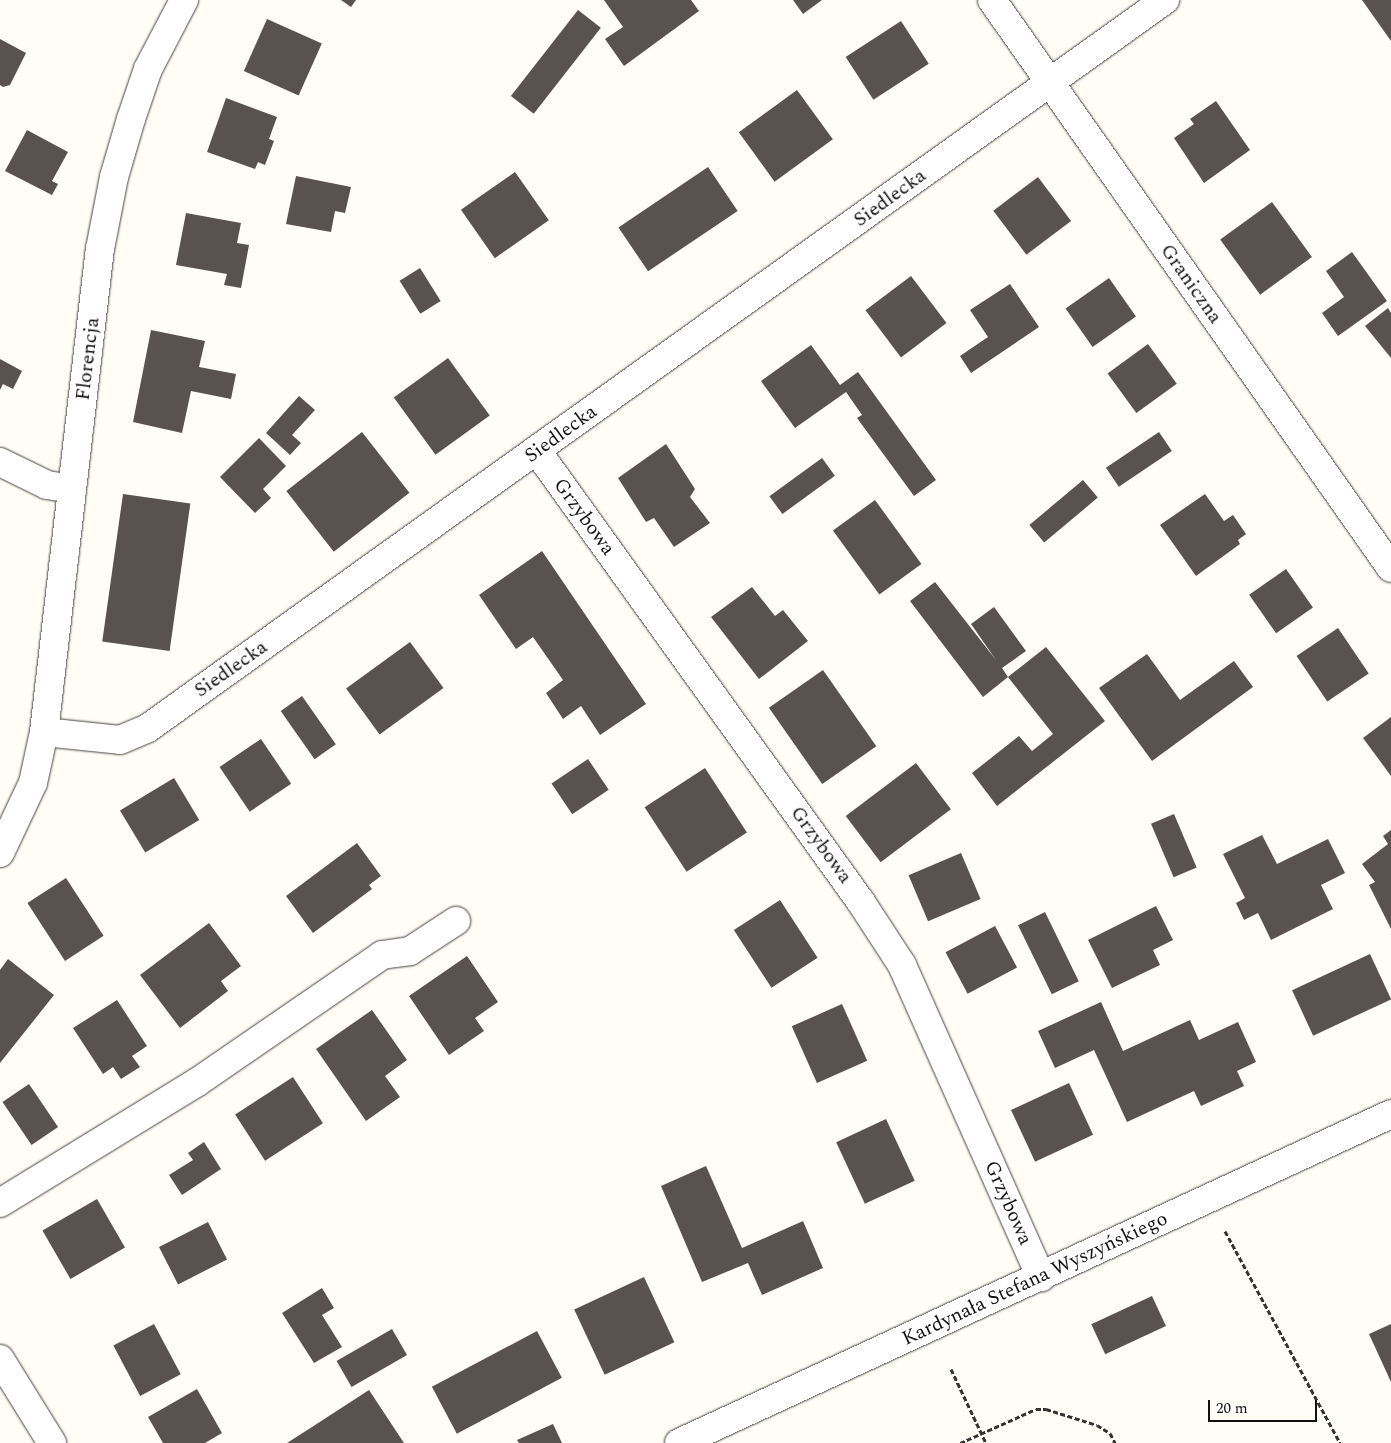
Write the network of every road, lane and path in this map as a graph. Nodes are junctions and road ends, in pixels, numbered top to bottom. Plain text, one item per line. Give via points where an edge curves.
1 (184, 0) edge
2 (992, 0) edge
3 (1166, 0) edge
4 (1050, 82) junction
5 (537, 451) junction
6 (0, 462) edge
7 (72, 489) junction
8 (1391, 568) edge
9 (44, 732) junction
10 (0, 853) edge
11 (456, 921) dead end
12 (1391, 1114) edge
13 (0, 1203) edge
14 (1225, 1231) dead end
15 (1041, 1277) junction
16 (0, 1359) edge
17 (951, 1369) dead end
18 (980, 1433) junction
19 (52, 1443) edge
20 (679, 1443) edge
21 (960, 1443) edge
22 (986, 1443) edge
23 (1115, 1443) edge
24 (1340, 1443) edge

1 - 7 street, Florencja via 148,69 114,177 100,249
2 - 4 street, Graniczna
3 - 4 street, Siedlecka
4 - 5 street, Siedlecka
4 - 8 street, Graniczna
5 - 9 street, Siedlecka via 137,735 109,740
5 - 15 street, Grzybowa via 856,894 902,965
6 - 7 street via 47,485
7 - 9 street, Florencja
9 - 10 street via 33,783
11 - 13 street via 410,951 382,955 196,1083
12 - 15 street, Kardynała Stefana Wyszyńskiego
14 - 24 path
15 - 20 street, Kardynała Stefana Wyszyńskiego
16 - 19 street
17 - 18 path
18 - 21 path
18 - 22 path
18 - 23 path via 1036,1409 1046,1409 1097,1425 1110,1433

